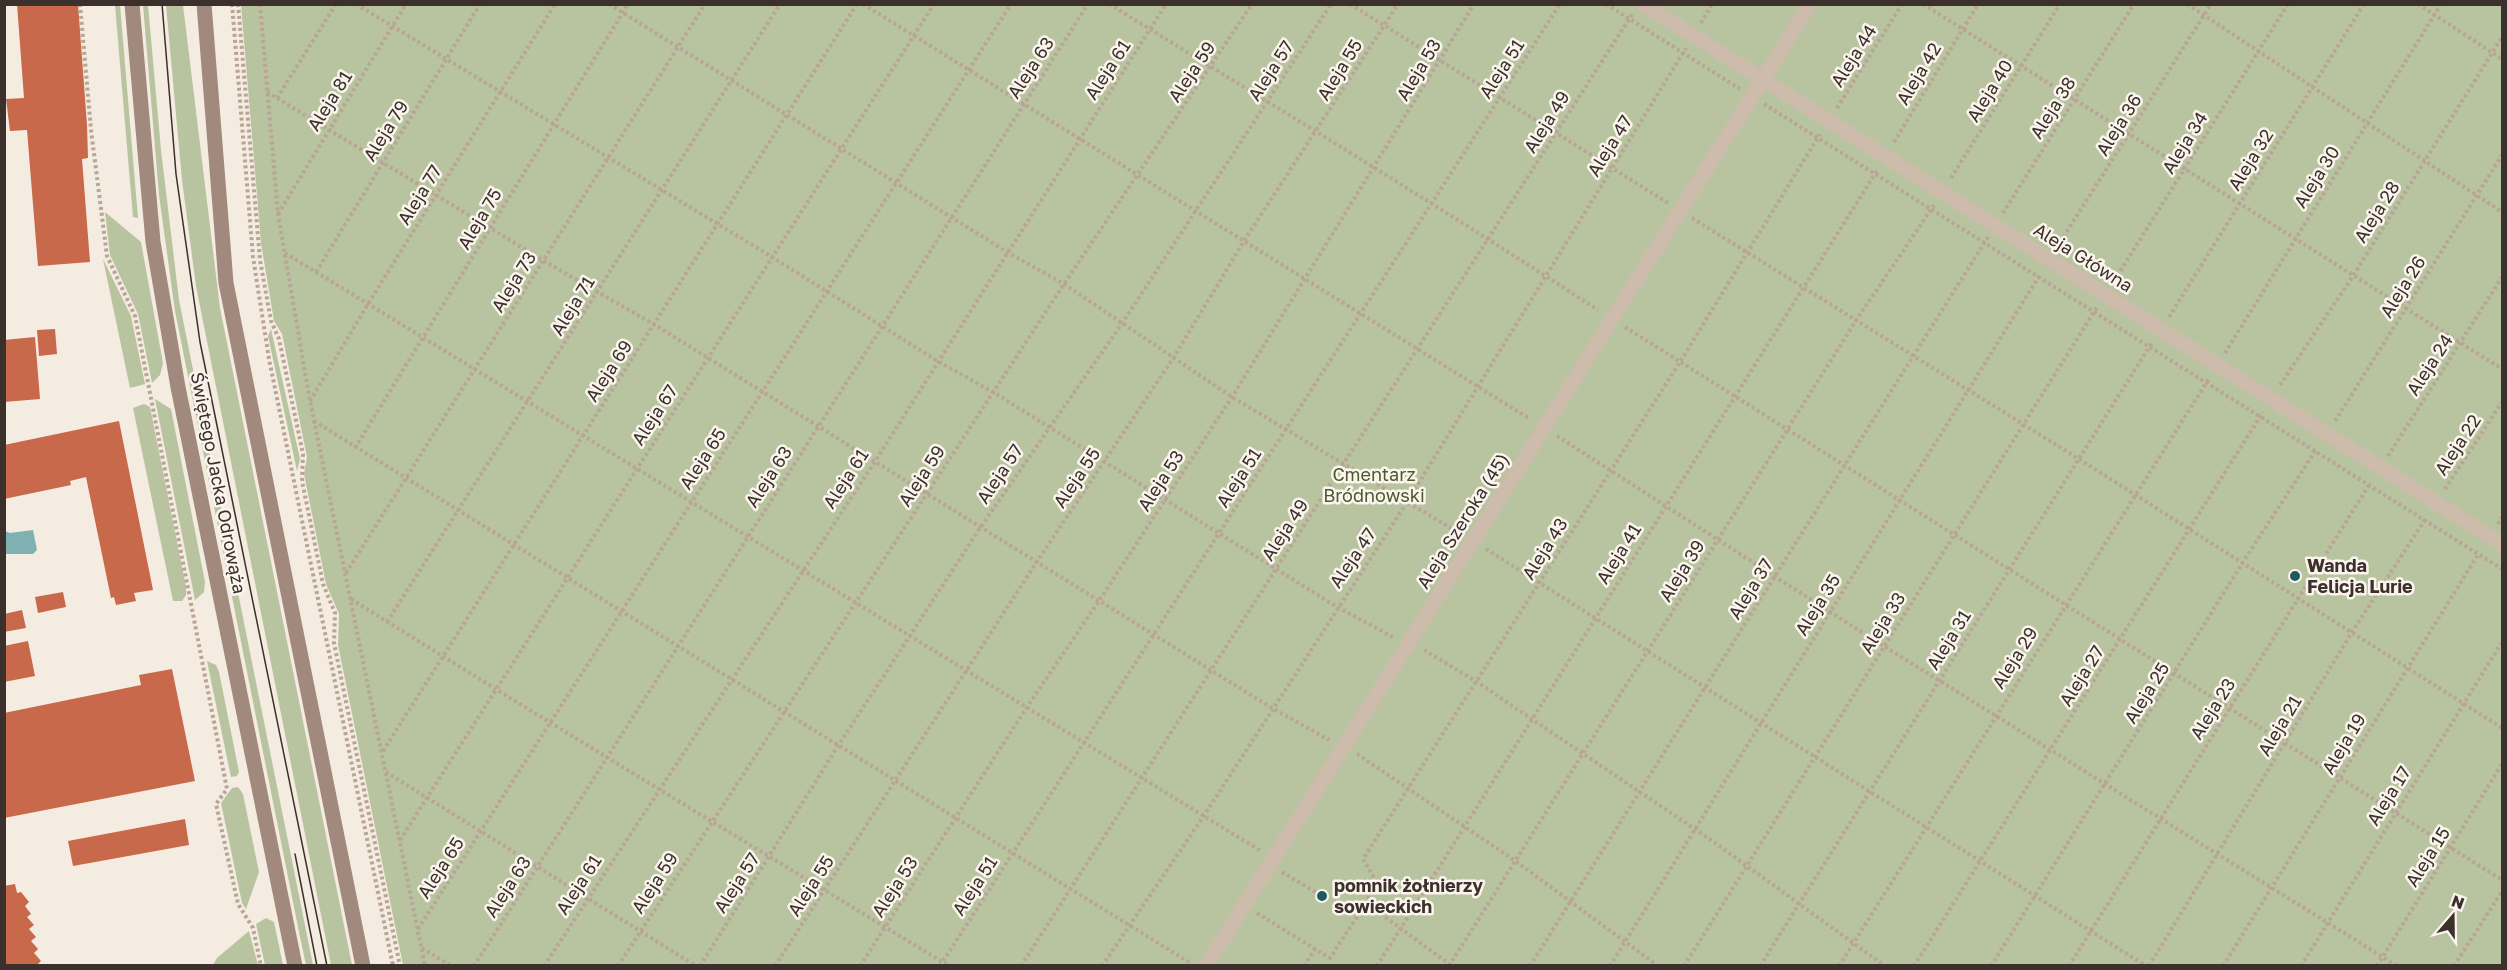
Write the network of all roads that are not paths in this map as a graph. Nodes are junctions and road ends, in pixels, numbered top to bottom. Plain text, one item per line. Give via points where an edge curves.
1 (132, 4) edge
2 (204, 4) edge
3 (1643, 4) edge
4 (1810, 4) edge
5 (1763, 81) junction
6 (2496, 540) edge
7 (296, 966) edge
8 (363, 966) edge
9 (1206, 966) edge

1 - 7 main road, Świętego Jacka Odrowąża via 153,242
2 - 8 main road via 226,283
3 - 5 street, Aleja Główna
4 - 5 street, Aleja Szeroka (45)
5 - 6 street, Aleja Główna
5 - 9 street, Aleja Szeroka (45)

